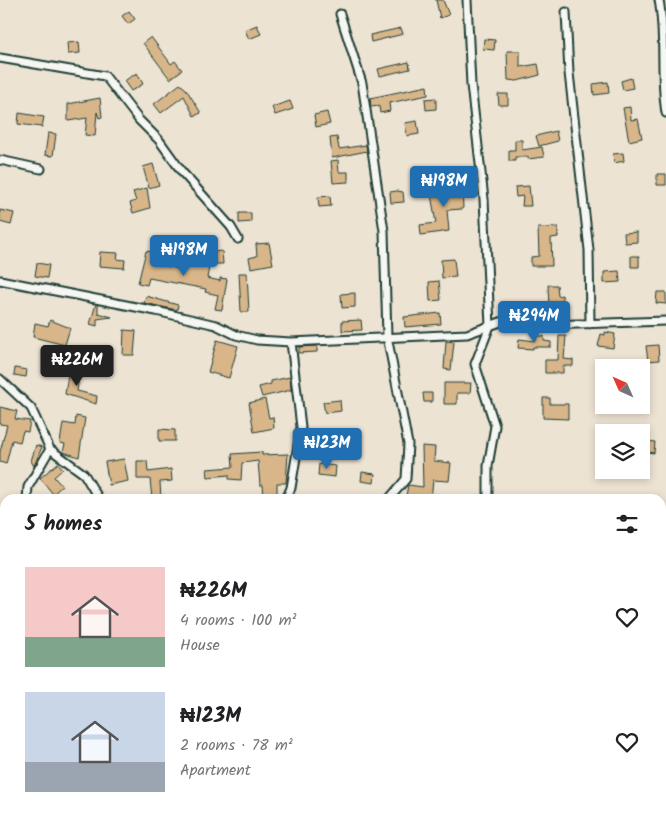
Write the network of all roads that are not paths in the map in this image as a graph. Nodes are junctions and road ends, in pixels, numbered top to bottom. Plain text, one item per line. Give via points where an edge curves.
1 (467, 0) edge
2 (659, 0) edge
3 (566, 12) dead end
4 (340, 14) dead end
5 (664, 22) edge
6 (0, 58) edge
7 (666, 113) edge
8 (0, 160) edge
9 (40, 169) dead end
10 (238, 239) dead end
11 (0, 280) edge
12 (666, 322) edge
13 (590, 324) junction
14 (490, 326) junction
15 (387, 336) junction
16 (291, 342) junction
17 (0, 379) edge
18 (50, 450) junction
19 (27, 494) edge
20 (96, 494) edge
21 (288, 494) edge
22 (393, 494) edge
23 (489, 494) edge

1 - 14 street via 470,85 484,199
2 - 5 street
3 - 13 street via 569,73 589,250
4 - 15 street via 362,83 384,231
5 - 7 street
6 - 10 street via 105,76
8 - 9 street
11 - 16 street via 156,310 216,325 247,339
12 - 13 street
13 - 14 street via 548,325 506,320
14 - 15 street via 467,334
14 - 23 street via 475,364 494,426 488,466
15 - 16 street
15 - 22 street via 408,444 406,479
16 - 21 street via 301,427
17 - 18 street via 30,408
18 - 19 street via 28,487
18 - 20 street via 84,474

